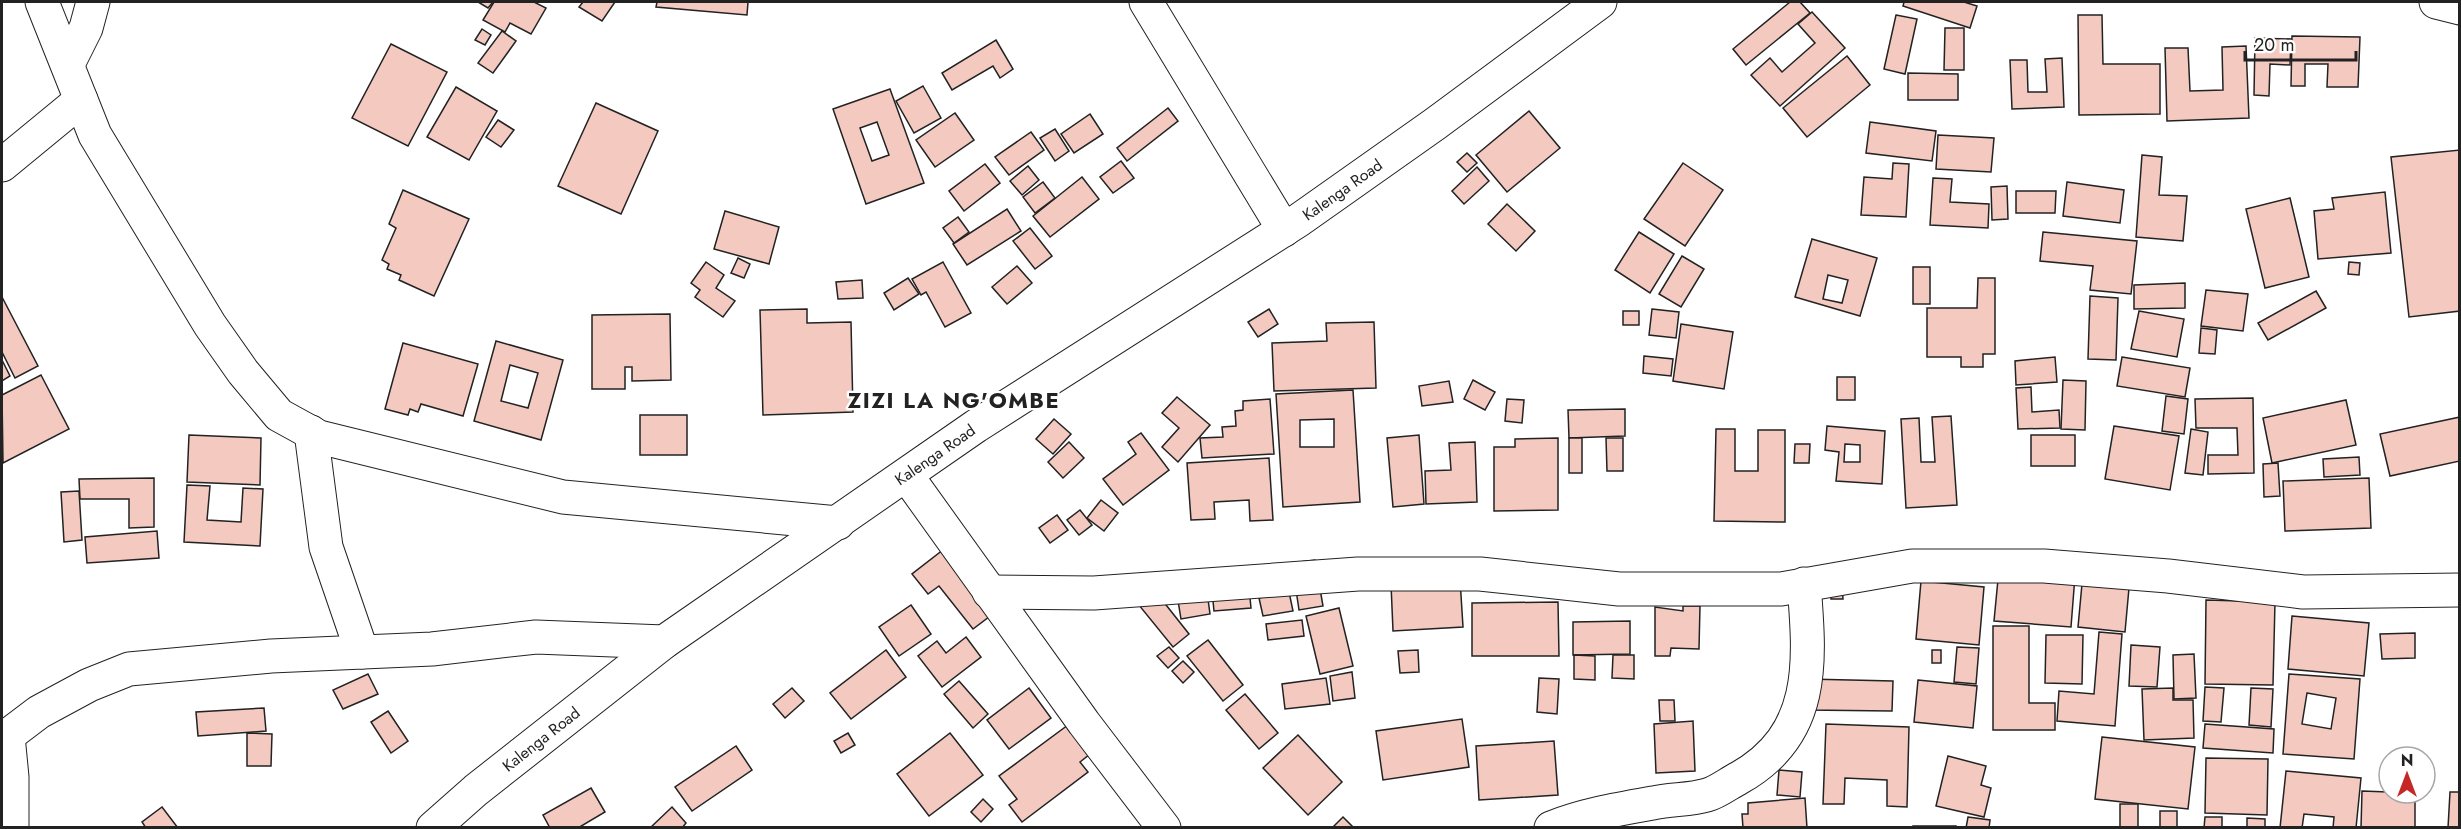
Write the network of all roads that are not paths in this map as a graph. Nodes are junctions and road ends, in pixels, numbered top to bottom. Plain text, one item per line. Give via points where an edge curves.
1 (42, 2) edge
2 (93, 2) edge
3 (1146, 2) edge
4 (1600, 2) edge
5 (2436, 2) edge
6 (2460, 8) edge
7 (68, 64) junction
8 (81, 100) junction
9 (2, 165) edge
10 (1284, 230) junction
11 (311, 432) junction
12 (907, 476) junction
13 (838, 523) junction
14 (1804, 584) junction
15 (2460, 590) edge
16 (990, 592) junction
17 (664, 642) junction
18 (362, 652) junction
19 (5, 738) edge
20 (12, 828) edge
21 (433, 828) edge
22 (1164, 828) edge
23 (1551, 828) edge

1 - 7 street
2 - 7 street via 82,38
3 - 10 street
4 - 10 street, Kalenga Road
5 - 6 street
7 - 8 street
8 - 9 street
8 - 11 street via 95,135 236,363 279,415
10 - 12 street, Kalenga Road via 976,426
11 - 13 street via 563,497
11 - 18 street via 326,547
12 - 13 street, Kalenga Road
12 - 16 street
13 - 17 street, Kalenga Road
14 - 15 street via 1912,566 2044,566 2303,592
14 - 16 street via 1782,589 1618,589 1480,574 1358,574 1094,594
14 - 23 street via 1808,677 1796,717 1777,749 1751,771 1708,795 1654,802 1569,820
16 - 22 street
17 - 18 street via 536,637 432,649
17 - 21 street, Kalenga Road
18 - 19 street via 129,669 39,712
19 - 20 street via 12,777

